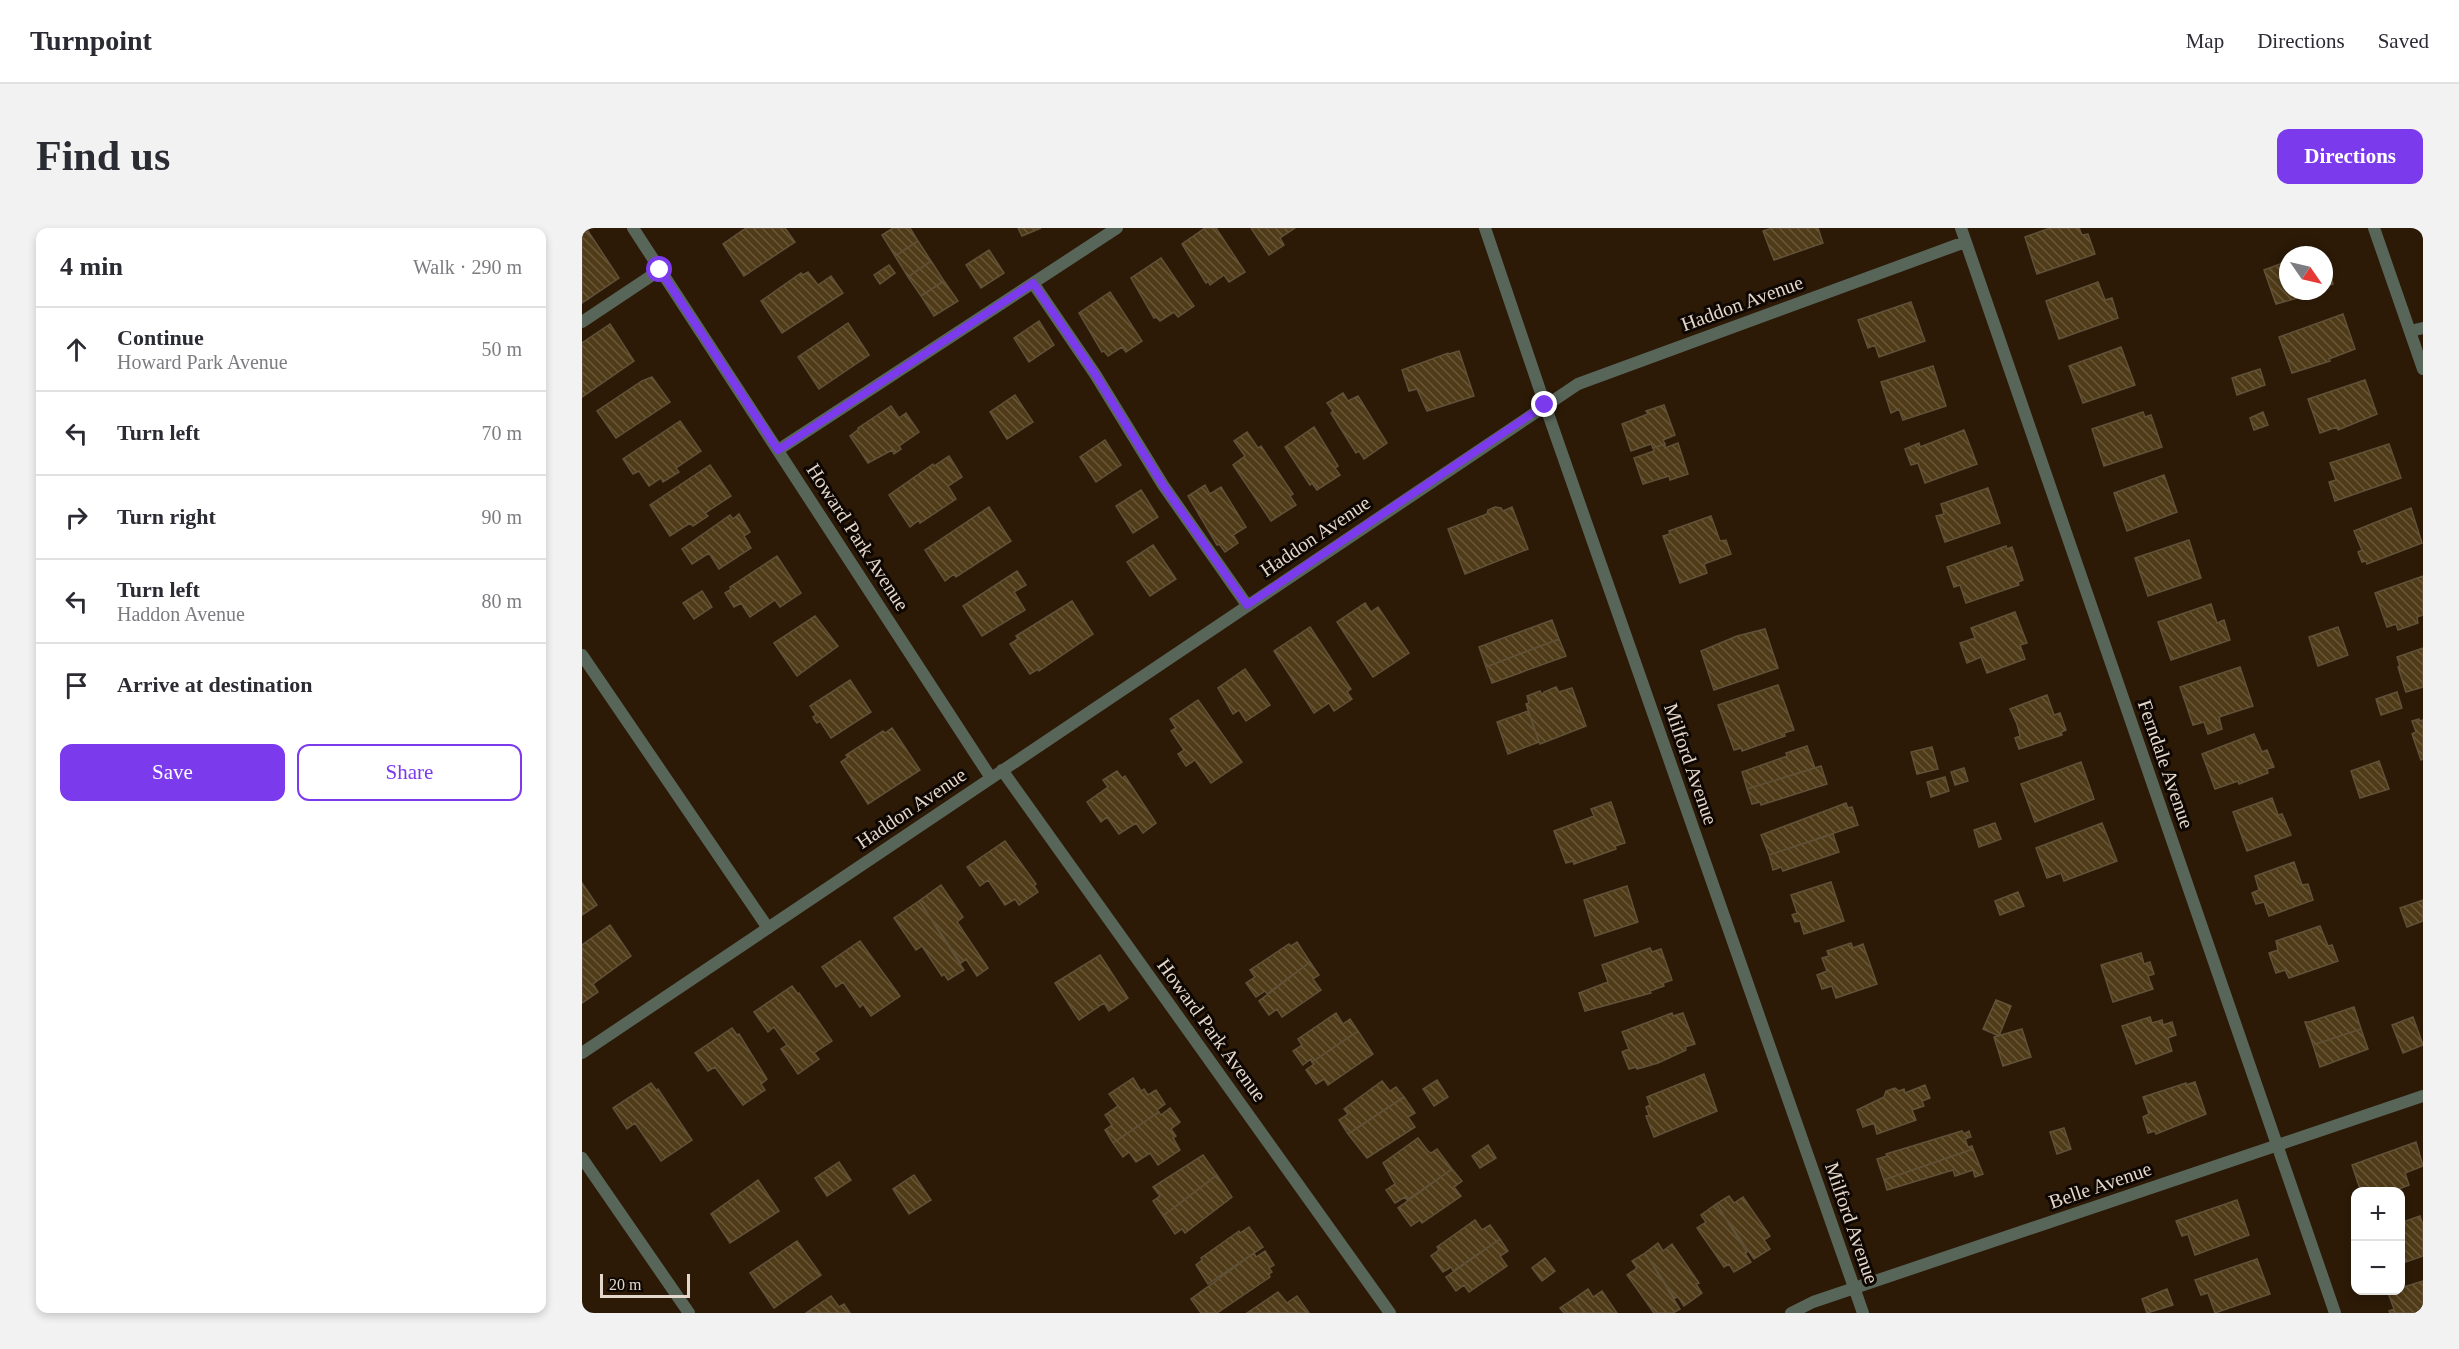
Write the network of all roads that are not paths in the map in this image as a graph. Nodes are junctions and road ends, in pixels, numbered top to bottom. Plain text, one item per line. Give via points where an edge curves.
1 (633, 228) edge
2 (1116, 228) edge
3 (1485, 228) edge
4 (1961, 228) edge
5 (2374, 228) edge
6 (1965, 242) junction
7 (660, 270) junction
8 (1033, 283) junction
9 (582, 322) edge
10 (2423, 328) edge
11 (2410, 331) junction
12 (2423, 369) edge
13 (1545, 405) junction
14 (778, 450) junction
15 (1247, 605) junction
16 (582, 655) edge
17 (1002, 770) junction
18 (991, 777) junction
19 (768, 928) junction
20 (582, 1053) edge
21 (2423, 1096) edge
22 (2277, 1145) junction
23 (582, 1158) edge
24 (1854, 1288) junction
25 (689, 1313) edge
26 (1390, 1313) edge
27 (1791, 1313) edge
28 (1863, 1313) edge
29 (2335, 1313) edge

1 - 7 street, Howard Park Avenue
2 - 8 street
3 - 13 street, Milford Avenue
4 - 6 street, Ferndale Avenue
5 - 11 street
6 - 13 street, Haddon Avenue via 1578,384
6 - 22 street, Ferndale Avenue
7 - 9 street
7 - 14 street, Howard Park Avenue
8 - 14 street
8 - 15 street via 1163,485
10 - 11 street
11 - 12 street
13 - 15 street, Haddon Avenue
13 - 24 street, Milford Avenue
14 - 18 street, Howard Park Avenue
15 - 17 street, Haddon Avenue
16 - 19 street
17 - 18 street, Haddon Avenue
17 - 26 street, Howard Park Avenue
18 - 19 street, Haddon Avenue
19 - 20 street, Haddon Avenue
21 - 22 street, Belle Avenue
22 - 24 street, Belle Avenue
22 - 29 street, Ferndale Avenue
23 - 25 street
24 - 27 street, Belle Avenue
24 - 28 street, Milford Avenue

